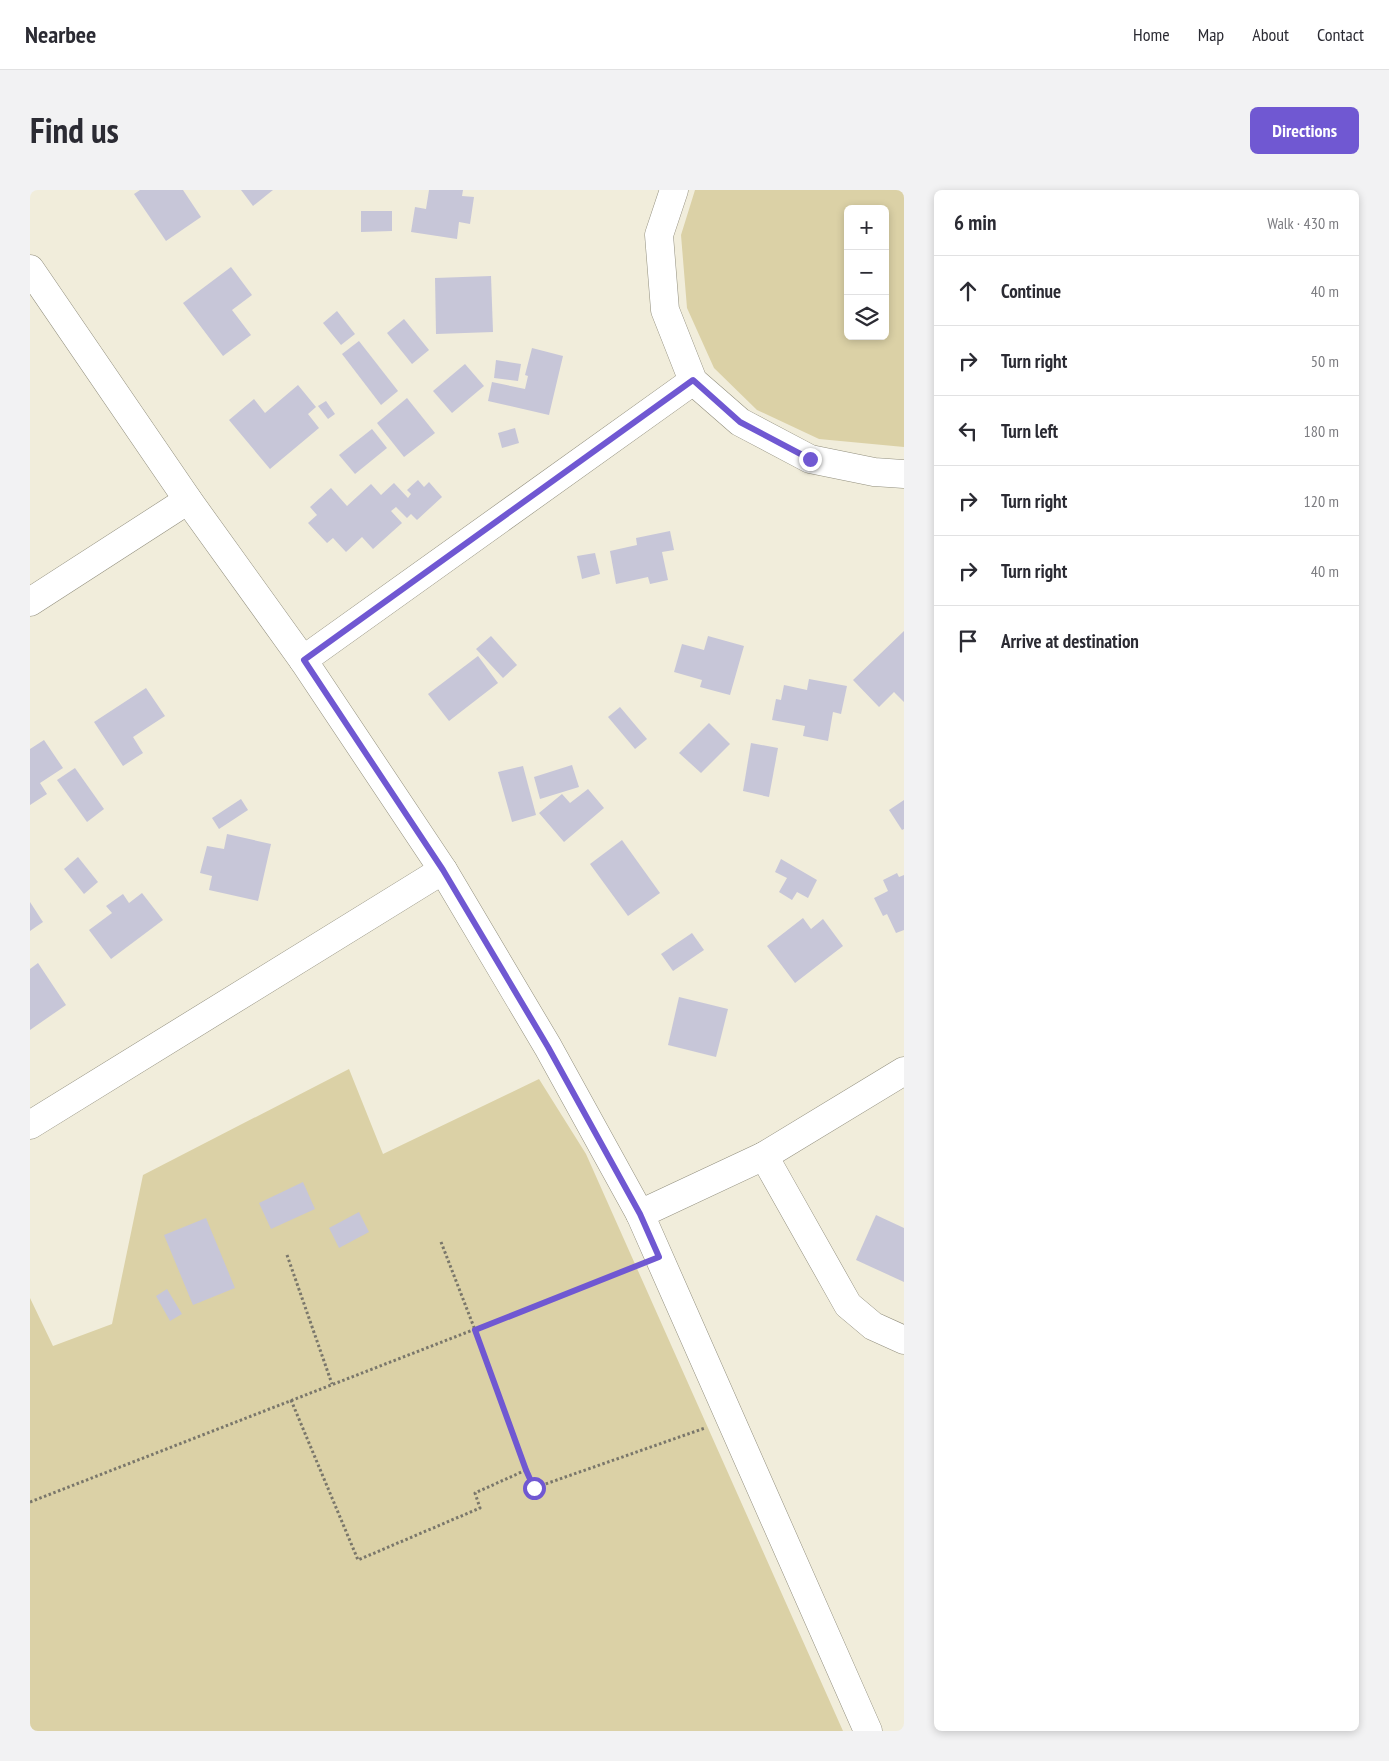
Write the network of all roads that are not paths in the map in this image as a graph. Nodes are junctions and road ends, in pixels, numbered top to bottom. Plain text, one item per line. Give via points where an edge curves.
1 (674, 190) edge
2 (30, 270) edge
3 (693, 380) junction
4 (904, 474) edge
5 (188, 500) junction
6 (30, 602) edge
7 (304, 660) junction
8 (443, 870) junction
9 (904, 1072) edge
10 (30, 1125) edge
11 (764, 1156) junction
12 (640, 1214) junction
13 (904, 1340) edge
14 (868, 1731) edge

1 - 3 street via 659,235 665,310
2 - 5 street
3 - 4 street via 740,422 810,459 874,472
3 - 7 street
5 - 6 street
5 - 7 street
7 - 8 street
8 - 10 street
8 - 12 street via 548,1047
9 - 11 street
11 - 12 street
11 - 13 street via 848,1304 874,1326
12 - 14 street

